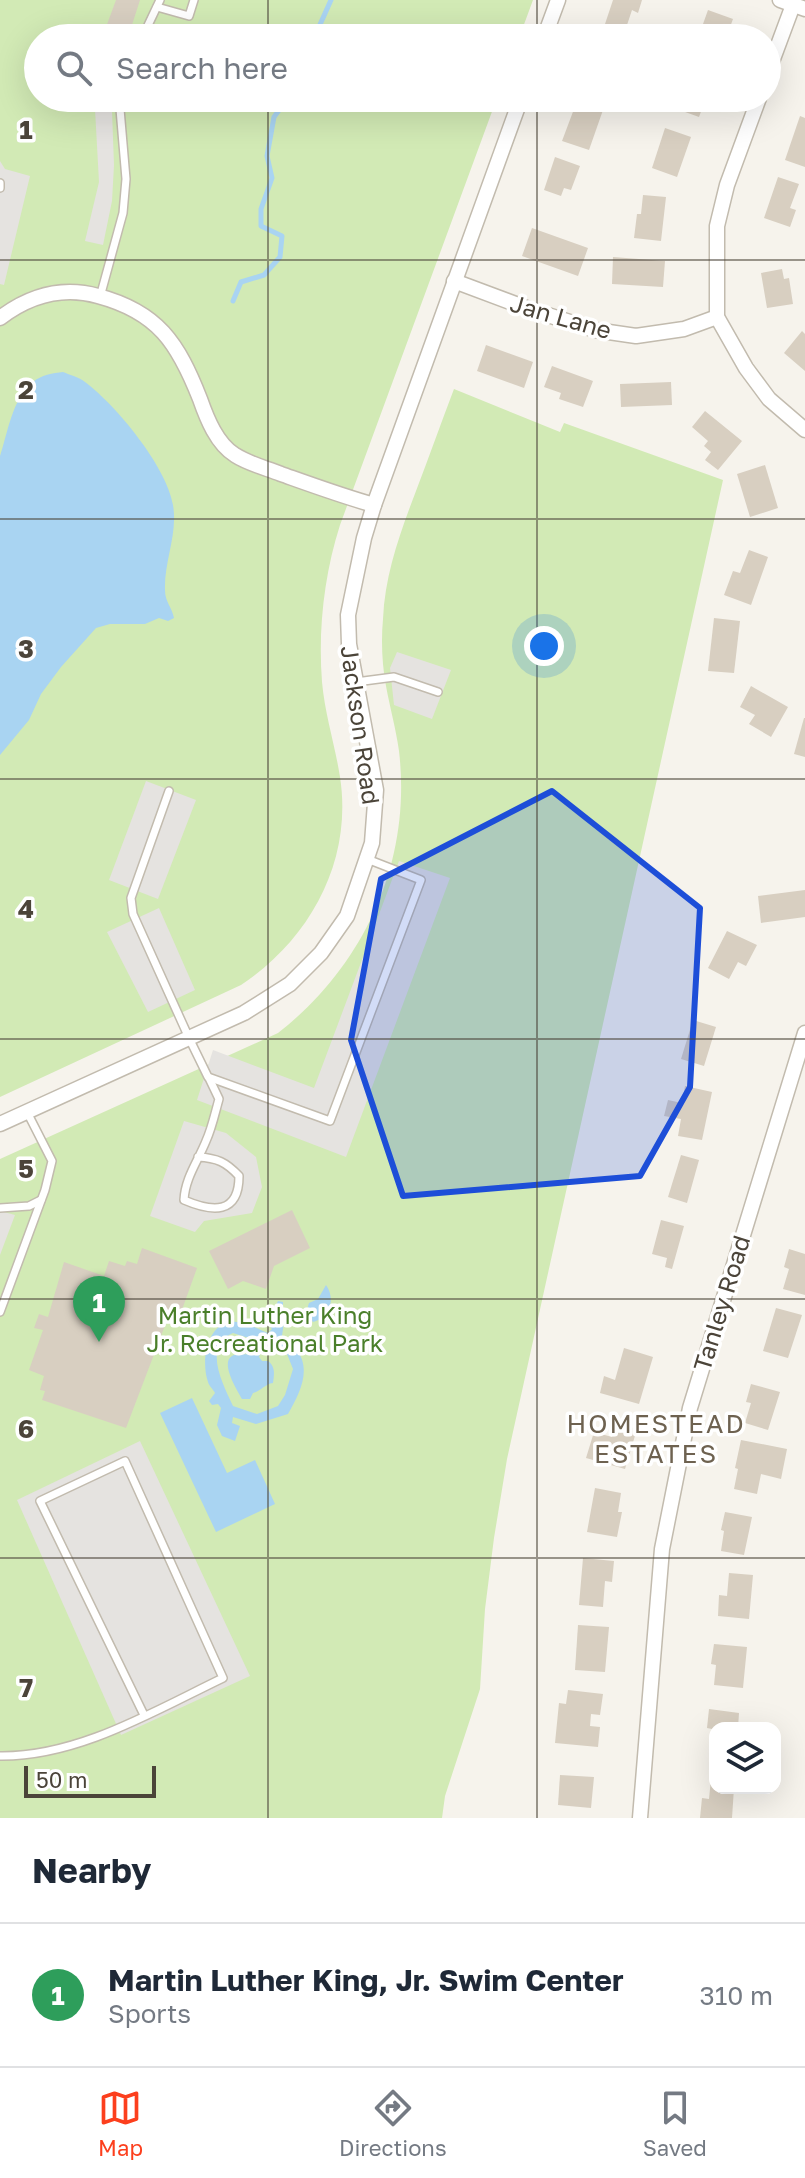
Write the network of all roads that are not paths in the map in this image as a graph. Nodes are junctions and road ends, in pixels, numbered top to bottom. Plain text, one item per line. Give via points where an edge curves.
1 (194, 0) edge
2 (558, 0) edge
3 (159, 4) edge
4 (793, 5) edge
5 (149, 24) edge
6 (549, 24) edge
7 (781, 37) edge
8 (120, 112) edge
9 (516, 112) edge
10 (754, 112) edge
11 (454, 281) junction
12 (100, 297) junction
13 (717, 317) junction
14 (0, 318) edge
15 (805, 430) edge
16 (374, 505) junction
17 (356, 682) junction
18 (438, 692) dead end
19 (169, 791) dead end
20 (367, 859) junction
21 (805, 1033) edge
22 (189, 1038) junction
23 (208, 1077) junction
24 (27, 1112) junction
25 (0, 1124) edge
26 (198, 1157) junction
27 (41, 1200) junction
28 (0, 1208) edge
29 (0, 1312) edge
30 (144, 1715) junction
31 (0, 1756) edge
32 (640, 1818) edge

1 - 3 lane via 189,16
2 - 6 street
3 - 5 lane
4 - 7 street
8 - 12 lane via 123,213
9 - 11 street, Jackson Road
10 - 13 street via 717,226
11 - 13 street, Jan Lane via 595,330 636,336 684,329
11 - 16 street, Jackson Road
12 - 14 street via 55,292
12 - 16 street via 121,302 166,334 220,440 234,455
13 - 15 street via 769,399
16 - 17 street, Jackson Road via 348,615
17 - 18 lane via 394,677
17 - 20 street, Jackson Road via 376,790
19 - 22 lane via 131,898 133,914
20 - 22 street, Jackson Road via 347,916 321,953 290,984
20 - 23 lane via 421,880 330,1121
21 - 32 street, Tanley Road via 690,1408 677,1467 662,1549
22 - 23 lane
22 - 24 street, Jackson Road
23 - 26 lane via 219,1099
24 - 25 street, Jackson Road
24 - 27 lane via 52,1161
26 - 26 lane via 226,1163 239,1176 239,1191 228,1204 213,1210 184,1200
27 - 28 lane
27 - 29 lane
30 - 30 lane via 223,1678 125,1461 40,1501
30 - 31 lane via 46,1753

